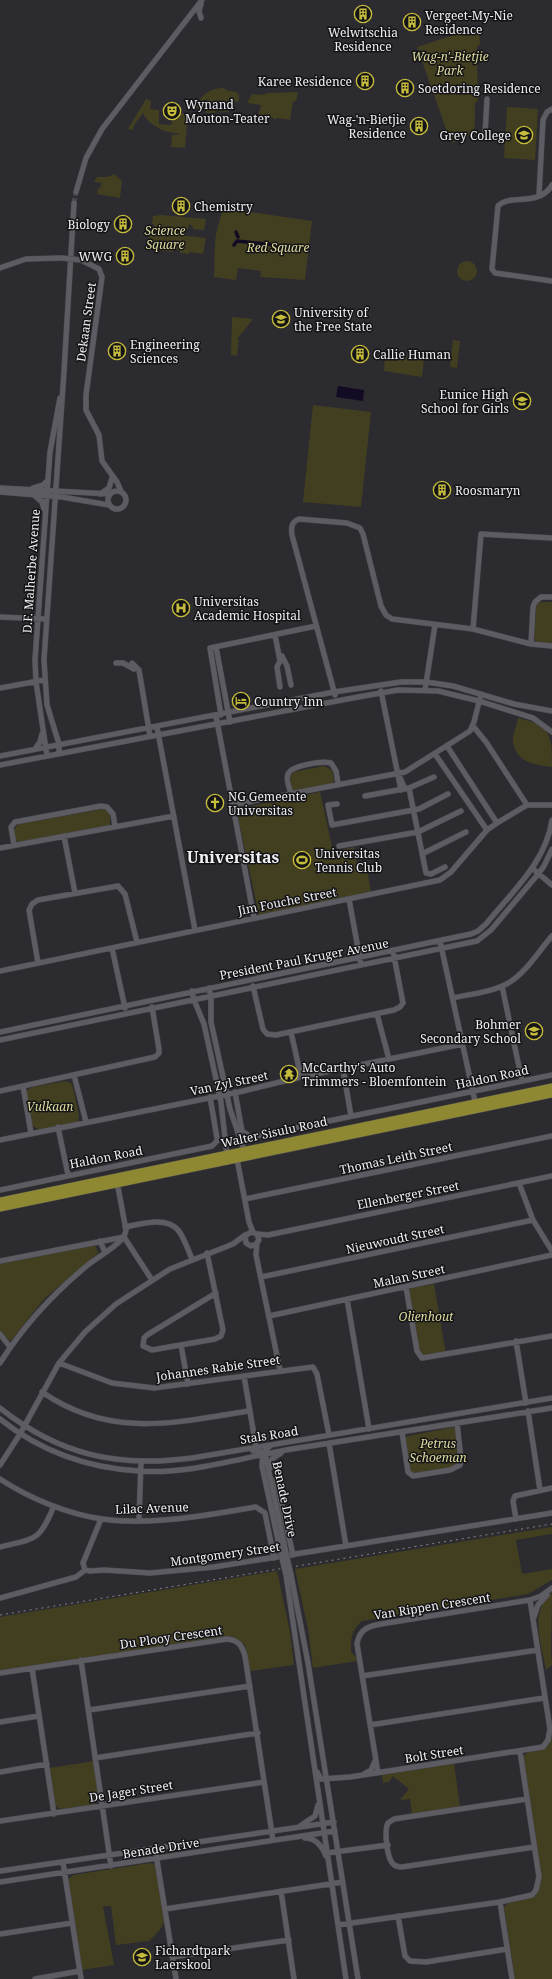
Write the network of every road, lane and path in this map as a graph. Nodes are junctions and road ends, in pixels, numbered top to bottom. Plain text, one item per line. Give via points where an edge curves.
1 (198, 0) edge
2 (203, 0) edge
3 (201, 18) dead end
4 (165, 47) junction
5 (487, 99) dead end
6 (552, 109) edge
7 (485, 134) dead end
8 (552, 185) edge
9 (76, 192) tunnel mouth
10 (539, 195) junction
11 (74, 203) tunnel mouth
12 (0, 268) edge
13 (552, 281) edge
14 (62, 387) junction
15 (111, 477) junction
16 (48, 480) junction
17 (0, 488) edge
18 (26, 490) junction
19 (0, 492) edge
20 (121, 492) junction
21 (47, 493) junction
22 (111, 493) junction
23 (31, 494) junction
24 (55, 494) junction
25 (100, 494) junction
26 (109, 504) junction
27 (45, 514) junction
28 (552, 538) edge
29 (552, 597) edge
30 (0, 617) edge
31 (38, 619) junction
32 (46, 619) junction
33 (435, 625) junction
34 (316, 626) junction
35 (473, 629) junction
36 (277, 634) junction
37 (533, 645) junction
38 (552, 646) edge
39 (213, 648) junction
40 (116, 663) dead end
41 (44, 680) junction
42 (36, 682) junction
43 (426, 682) junction
44 (291, 685) dead end
45 (380, 685) junction
46 (280, 687) dead end
47 (0, 688) edge
48 (425, 690) junction
49 (334, 692) junction
50 (381, 693) junction
51 (481, 694) junction
52 (336, 701) junction
53 (480, 701) junction
54 (552, 711) edge
55 (228, 714) junction
56 (218, 715) junction
57 (230, 722) junction
58 (218, 724) junction
59 (473, 726) junction
60 (157, 727) junction
61 (148, 728) junction
62 (43, 730) junction
63 (552, 732) edge
64 (159, 735) junction
65 (150, 736) junction
66 (59, 744) junction
67 (447, 746) junction
68 (45, 747) junction
69 (35, 749) junction
70 (59, 754) junction
71 (435, 754) junction
72 (0, 756) edge
73 (47, 756) junction
74 (0, 765) edge
75 (398, 773) junction
76 (434, 777) dead end
77 (338, 783) junction
78 (405, 789) junction
79 (291, 793) junction
80 (448, 794) dead end
81 (365, 796) dead end
82 (337, 804) dead end
83 (232, 805) junction
84 (527, 805) junction
85 (552, 805) edge
86 (413, 810) junction
87 (461, 811) dead end
88 (174, 816) junction
89 (552, 820) edge
90 (497, 823) junction
91 (115, 826) junction
92 (487, 830) junction
93 (418, 832) junction
94 (466, 832) dead end
95 (551, 832) edge
96 (64, 836) junction
97 (14, 845) junction
98 (339, 846) dead end
99 (0, 848) edge
100 (552, 849) edge
101 (422, 854) junction
102 (445, 867) dead end
103 (532, 868) junction
104 (539, 873) junction
105 (552, 885) edge
106 (75, 893) junction
107 (349, 899) junction
108 (254, 918) junction
109 (195, 930) junction
110 (552, 936) edge
111 (440, 941) junction
112 (137, 942) junction
113 (112, 948) junction
114 (442, 949) junction
115 (393, 951) junction
116 (360, 958) junction
117 (394, 959) junction
118 (38, 963) junction
119 (362, 965) junction
120 (0, 971) edge
121 (252, 980) junction
122 (502, 986) junction
123 (209, 988) junction
124 (254, 988) junction
125 (192, 991) junction
126 (211, 997) junction
127 (452, 998) junction
128 (194, 1000) junction
129 (151, 1001) junction
130 (124, 1006) junction
131 (152, 1009) junction
132 (126, 1014) junction
133 (377, 1014) junction
134 (39, 1024) junction
135 (0, 1032) edge
136 (41, 1032) junction
137 (291, 1032) junction
138 (0, 1040) edge
139 (463, 1044) junction
140 (389, 1059) junction
141 (343, 1069) junction
142 (74, 1075) junction
143 (552, 1075) edge
144 (301, 1077) junction
145 (522, 1081) junction
146 (23, 1086) junction
147 (552, 1087) edge
148 (0, 1091) edge
149 (235, 1092) junction
150 (473, 1092) junction
151 (227, 1094) junction
152 (552, 1094) edge
153 (219, 1096) junction
154 (524, 1096) junction
155 (210, 1098) junction
156 (475, 1102) junction
157 (477, 1110) junction
158 (421, 1113) junction
159 (351, 1116) junction
160 (422, 1121) junction
161 (86, 1122) junction
162 (378, 1122) junction
163 (58, 1128) junction
164 (380, 1130) junction
165 (336, 1131) junction
166 (31, 1133) junction
167 (552, 1136) edge
168 (338, 1138) junction
169 (0, 1140) edge
170 (285, 1141) junction
171 (287, 1149) junction
172 (244, 1150) junction
173 (226, 1153) junction
174 (246, 1158) junction
175 (198, 1159) junction
176 (237, 1159) junction
177 (228, 1161) junction
178 (200, 1167) junction
179 (151, 1169) junction
180 (68, 1175) junction
181 (552, 1176) edge
182 (152, 1177) junction
183 (117, 1180) junction
184 (519, 1183) junction
185 (0, 1190) edge
186 (245, 1199) junction
187 (5, 1203) edge
188 (0, 1208) edge
189 (533, 1220) junction
190 (249, 1222) junction
191 (126, 1227) junction
192 (255, 1233) junction
193 (246, 1234) junction
194 (268, 1235) junction
195 (124, 1237) junction
196 (100, 1241) junction
197 (258, 1242) junction
198 (233, 1244) junction
199 (249, 1245) junction
200 (552, 1251) edge
201 (105, 1252) junction
202 (206, 1253) junction
203 (256, 1255) junction
204 (552, 1255) edge
205 (192, 1259) junction
206 (0, 1261) edge
207 (261, 1278) junction
208 (152, 1280) junction
209 (406, 1286) junction
210 (216, 1294) junction
211 (347, 1299) junction
212 (269, 1316) junction
213 (0, 1334) edge
214 (552, 1336) edge
215 (516, 1342) junction
216 (181, 1345) junction
217 (10, 1347) junction
218 (0, 1363) edge
219 (59, 1363) junction
220 (280, 1370) junction
221 (244, 1376) junction
222 (188, 1384) junction
223 (42, 1392) junction
224 (552, 1398) edge
225 (526, 1403) junction
226 (0, 1408) edge
227 (552, 1408) edge
228 (249, 1411) junction
229 (528, 1411) junction
230 (459, 1414) junction
231 (449, 1415) junction
232 (0, 1419) edge
233 (459, 1422) junction
234 (405, 1423) junction
235 (394, 1424) junction
236 (451, 1424) junction
237 (24, 1426) junction
238 (376, 1428) junction
239 (367, 1429) junction
240 (402, 1432) junction
241 (20, 1434) junction
242 (335, 1434) junction
243 (329, 1435) junction
244 (377, 1436) junction
245 (322, 1437) junction
246 (366, 1437) junction
247 (336, 1442) junction
248 (274, 1444) junction
249 (326, 1444) junction
250 (256, 1448) junction
251 (291, 1449) junction
252 (222, 1453) junction
253 (263, 1455) junction
254 (243, 1459) junction
255 (141, 1462) junction
256 (0, 1465) edge
257 (262, 1466) junction
258 (141, 1472) junction
259 (0, 1479) edge
260 (273, 1479) junction
261 (552, 1488) edge
262 (540, 1490) junction
263 (54, 1506) junction
264 (552, 1513) edge
265 (101, 1519) junction
266 (516, 1519) junction
267 (139, 1520) junction
268 (346, 1546) junction
269 (0, 1547) edge
270 (284, 1553) junction
271 (293, 1555) junction
272 (274, 1558) junction
273 (85, 1570) junction
274 (288, 1575) junction
275 (552, 1589) edge
276 (0, 1598) edge
277 (530, 1600) junction
278 (534, 1620) junction
279 (538, 1650) junction
280 (81, 1660) junction
281 (32, 1668) junction
282 (0, 1672) edge
283 (310, 1674) junction
284 (301, 1675) junction
285 (362, 1676) junction
286 (250, 1686) junction
287 (544, 1698) junction
288 (89, 1710) junction
289 (39, 1716) junction
290 (317, 1720) junction
291 (308, 1721) junction
292 (0, 1722) edge
293 (370, 1725) junction
294 (258, 1733) junction
295 (520, 1751) junction
296 (95, 1758) junction
297 (375, 1761) junction
298 (47, 1764) junction
299 (314, 1764) junction
300 (325, 1767) junction
301 (392, 1771) junction
302 (0, 1772) edge
303 (378, 1773) junction
304 (361, 1776) junction
305 (338, 1779) junction
306 (327, 1780) junction
307 (264, 1782) junction
308 (318, 1788) junction
309 (329, 1789) junction
310 (527, 1799) junction
311 (103, 1805) junction
312 (54, 1814) junction
313 (322, 1815) junction
314 (0, 1821) edge
315 (334, 1822) junction
316 (323, 1824) junction
317 (292, 1829) junction
318 (335, 1831) junction
319 (272, 1832) junction
320 (324, 1833) junction
321 (290, 1838) junction
322 (273, 1840) junction
323 (388, 1845) junction
324 (534, 1847) junction
325 (155, 1848) junction
326 (339, 1852) junction
327 (327, 1853) junction
328 (109, 1855) junction
329 (157, 1859) junction
330 (63, 1862) junction
331 (111, 1866) junction
332 (330, 1870) junction
333 (0, 1871) edge
334 (65, 1872) junction
335 (0, 1882) edge
336 (343, 1882) junction
337 (332, 1884) junction
338 (282, 1891) junction
339 (500, 1902) junction
340 (165, 1909) junction
341 (398, 1916) junction
342 (72, 1923) junction
343 (349, 1924) junction
344 (338, 1925) junction
345 (0, 1934) edge
346 (289, 1940) junction
347 (507, 1949) junction
348 (172, 1957) junction
349 (80, 1972) junction
350 (35, 1979) edge
351 (81, 1979) edge
352 (176, 1979) edge
353 (294, 1979) edge
354 (346, 1979) edge
355 (358, 1979) edge
356 (512, 1979) edge

1 - 4 street via 172,33
2 - 3 street via 199,8
2 - 4 street
4 - 9 street via 102,129 91,147
5 - 7 street
6 - 10 street via 543,120
8 - 10 street via 549,190
10 - 13 street via 535,199 504,201 498,206 492,269 495,273
11 - 14 street, D.F. Malherbe Avenue
12 - 15 street, Dekaan Street, bridge via 26,259 61,258 81,260 99,269 102,277 86,410 99,435 102,461
14 - 16 street, D.F. Malherbe Avenue via 52,432
14 - 24 street, D.F. Malherbe Avenue
15 - 20 street, Dekaan Street via 117,482
15 - 22 street, Dekaan Street via 114,486
15 - 25 street via 109,488
16 - 18 street via 39,487
16 - 21 street, D.F. Malherbe Avenue
17 - 18 street
18 - 21 street
19 - 23 street
20 - 22 street
20 - 26 street via 126,496 125,506 119,510
21 - 23 street
21 - 24 street
21 - 27 street, D.F. Malherbe Avenue
22 - 25 street
22 - 26 street
23 - 27 street via 42,502
24 - 25 street
24 - 26 street
24 - 32 street, D.F. Malherbe Avenue
27 - 31 street, D.F. Malherbe Avenue
28 - 35 street via 481,534
29 - 37 street via 541,596 535,602
30 - 31 street
31 - 32 street
31 - 42 street, D.F. Malherbe Avenue via 34,660
32 - 41 street, D.F. Malherbe Avenue
33 - 34 street via 394,620 386,615 381,606 363,534 358,526 295,520 292,535
33 - 35 street
33 - 43 street
34 - 36 street
34 - 49 street
35 - 37 street
36 - 39 street
36 - 44 street
36 - 46 street
37 - 38 street
39 - 55 street
39 - 56 street
40 - 61 street via 123,663 134,669 132,663 139,670
41 - 42 street
41 - 66 street, D.F. Malherbe Avenue via 49,714
42 - 47 street
42 - 62 street, D.F. Malherbe Avenue
43 - 45 street
43 - 48 street
43 - 51 street
45 - 49 street
45 - 50 street
48 - 50 street
48 - 53 street
49 - 52 street
49 - 55 street
50 - 52 street
50 - 75 street
51 - 53 street
51 - 54 street via 514,704
52 - 57 street
53 - 59 street
53 - 63 street via 533,718
55 - 56 street
55 - 57 street
56 - 58 street
56 - 60 street
57 - 58 street
58 - 64 street
58 - 83 street
59 - 67 street via 467,734
59 - 84 street
60 - 61 street
60 - 64 street
61 - 65 street
61 - 66 street
62 - 68 street, D.F. Malherbe Avenue
62 - 69 street
64 - 65 street
64 - 88 street
65 - 70 street
66 - 68 street
66 - 70 street, D.F. Malherbe Avenue
67 - 71 street
67 - 90 street
68 - 69 street
68 - 73 street, D.F. Malherbe Avenue
69 - 72 street
70 - 73 street
71 - 75 street via 413,768
71 - 92 street
73 - 74 street
75 - 77 street
75 - 78 street
76 - 78 street
77 - 79 street
77 - 79 street via 331,762 305,765 289,772 287,778
78 - 81 street
78 - 86 street
79 - 83 street
80 - 86 street
82 - 86 street via 328,805 332,825
83 - 108 street
84 - 85 street
84 - 90 street, Jim Fouche Street
86 - 93 street
87 - 93 street
88 - 91 street
88 - 109 street
89 - 95 street, President Paul Kruger Avenue
90 - 92 street, Jim Fouche Street
91 - 96 street
91 - 97 street via 111,811 101,806 15,822 11,826
92 - 107 street, Jim Fouche Street via 451,872 440,880
93 - 98 street
93 - 101 street
94 - 101 street
95 - 103 street, President Paul Kruger Avenue
96 - 97 street
96 - 106 street
97 - 99 street
100 - 104 street, President Paul Kruger Avenue
101 - 102 street via 427,874
103 - 104 street
103 - 111 street, President Paul Kruger Avenue via 478,931
104 - 105 street
104 - 114 street, President Paul Kruger Avenue via 483,938
106 - 112 street via 114,887 122,889
106 - 118 street via 38,900 30,907
107 - 108 street, Jim Fouche Street
107 - 116 street
108 - 109 street, Jim Fouche Street
109 - 112 street, Jim Fouche Street
110 - 122 street via 519,974
111 - 114 street
111 - 115 street, President Paul Kruger Avenue
112 - 113 street, Jim Fouche Street
113 - 118 street, Jim Fouche Street
113 - 130 street
114 - 117 street, President Paul Kruger Avenue
114 - 127 street
115 - 116 street, President Paul Kruger Avenue
115 - 117 street
116 - 119 street
116 - 121 street, President Paul Kruger Avenue
117 - 119 street, President Paul Kruger Avenue
117 - 133 street via 403,1003 397,1009
118 - 120 street, Jim Fouche Street
119 - 124 street, President Paul Kruger Avenue
121 - 123 street, President Paul Kruger Avenue
121 - 124 street
122 - 127 street
122 - 145 street
123 - 125 street, President Paul Kruger Avenue
123 - 126 street
124 - 126 street, President Paul Kruger Avenue
124 - 137 street via 265,1032 276,1035
125 - 128 street
125 - 129 street, President Paul Kruger Avenue
126 - 128 street, President Paul Kruger Avenue
126 - 151 street via 211,1022
127 - 139 street
128 - 131 street, President Paul Kruger Avenue
128 - 153 street via 204,1024
129 - 130 street, President Paul Kruger Avenue
129 - 131 street
130 - 132 street
130 - 134 street, President Paul Kruger Avenue
131 - 132 street, President Paul Kruger Avenue
131 - 142 street via 159,1049 157,1055
132 - 136 street, President Paul Kruger Avenue
133 - 137 street
133 - 140 street
134 - 135 street, President Paul Kruger Avenue
134 - 136 street
136 - 138 street, President Paul Kruger Avenue
137 - 144 street
139 - 140 street, Van Zyl Street
139 - 150 street
140 - 141 street, Van Zyl Street
141 - 144 street, Van Zyl Street
141 - 159 street
142 - 146 street
142 - 161 street
143 - 145 street, Haldon Road
144 - 149 street, Van Zyl Street
145 - 150 street, Haldon Road
146 - 148 street
146 - 166 street
147 - 154 highway, Walter Sisulu Road
149 - 151 street, Van Zyl Street
149 - 159 street, Haldon Road via 242,1131 251,1137
150 - 156 street
150 - 159 street, Haldon Road
151 - 153 street, Van Zyl Street
151 - 172 street via 232,1120
152 - 154 highway, Walter Sisulu Road
153 - 155 street, Van Zyl Street
153 - 173 street
154 - 156 highway, Walter Sisulu Road
154 - 157 highway, Walter Sisulu Road
155 - 161 street, Van Zyl Street
155 - 180 street, Haldon Road via 217,1135 215,1144
156 - 157 street
156 - 158 highway, Walter Sisulu Road
157 - 160 highway, Walter Sisulu Road
158 - 160 highway
158 - 162 highway, Walter Sisulu Road
160 - 164 highway, Walter Sisulu Road
161 - 163 street, Van Zyl Street
162 - 164 highway
162 - 165 highway, Walter Sisulu Road
163 - 166 street, Van Zyl Street
163 - 180 street
164 - 168 highway, Walter Sisulu Road
165 - 168 highway
165 - 170 highway, Walter Sisulu Road
166 - 169 street, Van Zyl Street
167 - 186 street, Thomas Leith Street
168 - 171 highway, Walter Sisulu Road
170 - 171 highway
170 - 172 highway, Walter Sisulu Road
171 - 174 highway, Walter Sisulu Road
172 - 173 highway, Walter Sisulu Road
172 - 174 street
173 - 175 highway, Walter Sisulu Road
173 - 177 street
174 - 176 highway, Walter Sisulu Road
175 - 178 highway
175 - 179 highway, Walter Sisulu Road
176 - 177 highway, Walter Sisulu Road
176 - 186 street
177 - 178 highway, Walter Sisulu Road
178 - 182 highway, Walter Sisulu Road
179 - 182 highway
179 - 183 highway, Walter Sisulu Road
180 - 185 street, Haldon Road
181 - 184 street, Ellenberger Street
182 - 183 highway, Walter Sisulu Road
183 - 187 highway, Walter Sisulu Road
183 - 191 street
184 - 189 street
184 - 194 street, Ellenberger Street
186 - 190 street
187 - 188 highway, Walter Sisulu Road
189 - 200 street
189 - 207 street, Nieuwoudt Street
190 - 192 street
190 - 193 street
191 - 195 street
191 - 205 street via 152,1223 169,1224 179,1231
192 - 193 street, Ellenberger Street
192 - 194 street, Ellenberger Street
192 - 197 street
193 - 198 street
193 - 199 street via 245,1240
194 - 197 street, Ellenberger Street
195 - 196 street
195 - 201 street
195 - 208 street
196 - 201 street
196 - 206 street
197 - 199 street, Ellenberger Street
197 - 203 street
198 - 199 street
198 - 202 street
199 - 203 street
201 - 217 street via 63,1286
202 - 205 street
202 - 210 street
203 - 207 street
204 - 209 street, Malan Street
205 - 208 street
207 - 212 street
208 - 219 street via 97,1320
209 - 211 street, Malan Street
209 - 215 street via 417,1351 422,1358
210 - 216 street via 223,1330 221,1336
210 - 216 street via 147,1335 143,1342 143,1346 152,1350
211 - 212 street, Malan Street
211 - 239 street
212 - 220 street
213 - 217 street
214 - 215 street
215 - 225 street
216 - 222 street
217 - 218 street
219 - 222 street, Johannes Rabie Street via 100,1380 121,1385 160,1388
219 - 223 street
220 - 221 street, Johannes Rabie Street
220 - 243 street, Johannes Rabie Street via 310,1366 315,1368
221 - 222 street, Johannes Rabie Street
221 - 228 street
223 - 228 street via 77,1411 105,1420 126,1423 157,1425
223 - 237 street
224 - 225 street, Stals Road
225 - 229 street
225 - 229 street
225 - 230 street, Stals Road
226 - 237 street, Stals Road
227 - 229 street, Stals Road
228 - 250 street
229 - 233 street, Stals Road
229 - 262 street
230 - 231 street, Stals Road
230 - 233 street
231 - 234 street, Stals Road
231 - 236 street
232 - 241 street, Stals Road
233 - 236 street, Stals Road
233 - 240 street via 460,1465 450,1470 413,1476 408,1472
234 - 235 street, Stals Road
234 - 240 street
235 - 238 street, Stals Road
235 - 240 street
236 - 240 street, Stals Road
237 - 241 street
237 - 255 street, Stals Road via 82,1452
238 - 239 street, Stals Road
238 - 244 street
239 - 242 street, Stals Road
239 - 246 street
240 - 244 street, Stals Road
241 - 256 street
241 - 258 street, Stals Road via 72,1458 110,1468
242 - 243 street, Stals Road
242 - 247 street
243 - 245 street, Stals Road
244 - 246 street, Stals Road
245 - 248 street, Stals Road
245 - 249 street
246 - 247 street, Stals Road
247 - 249 street, Stals Road
248 - 250 street, Stals Road
248 - 253 street
249 - 251 street, Stals Road
249 - 268 street
250 - 252 street, Stals Road
251 - 253 street, Stals Road
251 - 260 street via 272,1459 270,1469
252 - 253 street via 258,1451
252 - 255 street, Stals Road
253 - 254 street, Stals Road
253 - 257 street, Benade Drive
253 - 260 street, Benade Drive
254 - 257 street via 256,1460
254 - 258 street, Stals Road via 181,1469
255 - 258 street
257 - 270 street, Benade Drive
258 - 267 street
259 - 263 street, Lilac Avenue via 15,1489
260 - 270 street, Benade Drive
260 - 271 street
261 - 262 street
262 - 266 street via 515,1496 513,1501
263 - 265 street, Lilac Avenue
263 - 269 street via 46,1526 36,1537
264 - 266 street, Montgomery Street
265 - 267 street, Lilac Avenue
265 - 273 street via 83,1563
266 - 268 street, Montgomery Street
267 - 272 street, Lilac Avenue via 166,1520 256,1507 265,1513
268 - 271 street, Montgomery Street
270 - 274 street, Benade Drive, bridge
271 - 272 street, Montgomery Street
272 - 273 street, Montgomery Street via 150,1573
273 - 276 street, Montgomery Street via 76,1577
274 - 283 street, Benade Drive
274 - 284 street, Benade Drive
275 - 277 street, Van Rippen Crescent
275 - 278 street via 538,1605
277 - 278 street
277 - 285 street, Van Rippen Crescent via 370,1626 362,1632 357,1642
278 - 279 street
279 - 285 street
279 - 287 street
280 - 281 street, Du Plooy Crescent
280 - 286 street, Du Plooy Crescent via 232,1639 239,1643 244,1651
280 - 288 street
281 - 282 street, Du Plooy Crescent
281 - 289 street
283 - 284 street
283 - 290 street, Benade Drive
284 - 291 street, Benade Drive
285 - 293 street, Van Rippen Crescent
286 - 288 street
286 - 294 street, Du Plooy Crescent
287 - 293 street
287 - 295 street, Bolt Street via 550,1731 548,1740 542,1747
288 - 296 street
289 - 292 street
289 - 298 street
290 - 291 street
290 - 300 street, Benade Drive
291 - 299 street, Benade Drive
293 - 297 street, Van Rippen Crescent
294 - 296 street
294 - 307 street, Du Plooy Crescent
295 - 301 street, Bolt Street
295 - 310 street
296 - 311 street
297 - 301 street via 381,1768
297 - 303 street, Van Rippen Crescent
297 - 304 street via 371,1770
298 - 302 street
298 - 312 street
299 - 306 street via 318,1776
299 - 308 street, Benade Drive
300 - 305 street via 327,1773
300 - 306 street, Benade Drive
301 - 303 street, Bolt Street
303 - 304 street, Bolt Street
304 - 305 street, Bolt Street
305 - 306 street, Bolt Street
305 - 309 street via 331,1783
306 - 309 street, Benade Drive
306 - 313 street via 321,1785
307 - 311 street, De Jager Street
307 - 319 street, Du Plooy Crescent
308 - 313 street, Benade Drive
308 - 317 street via 318,1808 315,1816
309 - 315 street, Benade Drive
310 - 323 street via 394,1820 386,1826
310 - 324 street
311 - 312 street, De Jager Street
311 - 328 street
312 - 314 street, De Jager Street
313 - 316 street, Benade Drive
315 - 316 street, Benade Drive
315 - 318 street, Benade Drive
316 - 317 street, Benade Drive
316 - 320 street, Benade Drive
317 - 319 street, Benade Drive
318 - 320 street, Benade Drive
318 - 326 street, Benade Drive
319 - 322 street, Du Plooy Crescent
319 - 325 street, Benade Drive
320 - 321 street, Benade Drive
320 - 327 street, Benade Drive
321 - 322 street, Benade Drive
321 - 332 street via 310,1838 317,1842 324,1851
322 - 329 street, Benade Drive
323 - 324 street via 391,1862 402,1867
323 - 326 street
324 - 339 street via 539,1877 536,1890 532,1895
325 - 328 street, Benade Drive
325 - 329 street
326 - 327 street
326 - 336 street, Benade Drive
327 - 332 street, Benade Drive
328 - 330 street, Benade Drive
328 - 331 street
329 - 331 street, Benade Drive
329 - 340 street
330 - 333 street, Benade Drive
330 - 334 street
331 - 334 street, Benade Drive
332 - 337 street, Benade Drive
334 - 335 street, Benade Drive
334 - 342 street
336 - 337 street
336 - 343 street, Benade Drive
337 - 338 street
337 - 344 street, Benade Drive
338 - 340 street
338 - 346 street
339 - 341 street
339 - 347 street
340 - 348 street
341 - 343 street
341 - 347 street via 405,1956 410,1961 426,1962
342 - 345 street
342 - 349 street
343 - 344 street
343 - 355 street, Benade Drive
344 - 354 street, Benade Drive
346 - 348 street
346 - 353 street
347 - 356 street
348 - 352 street
349 - 350 street
349 - 351 street

